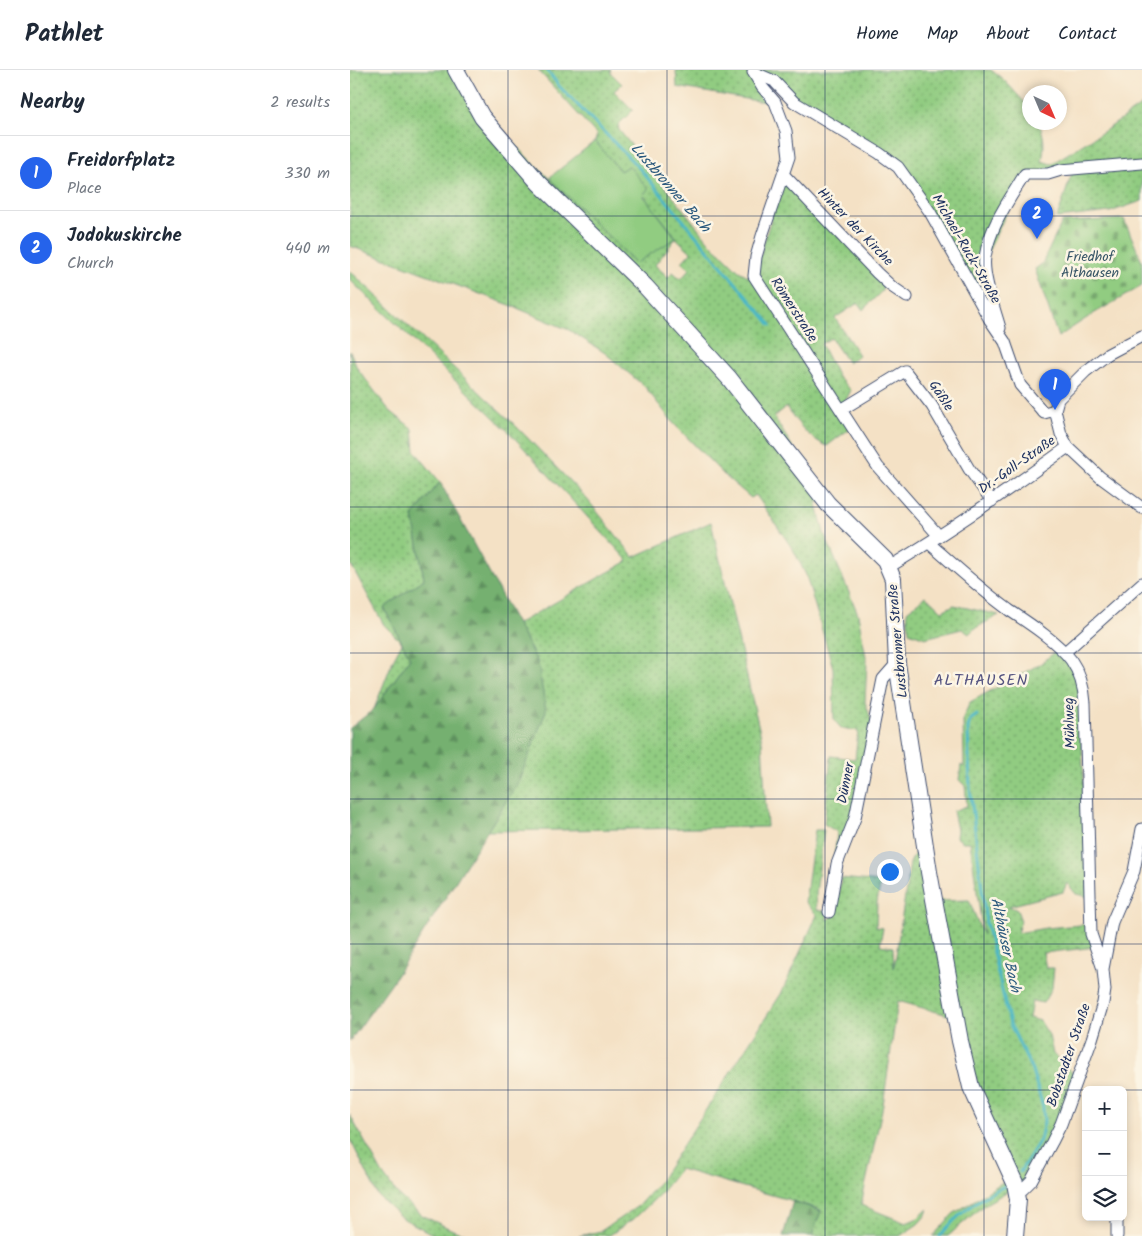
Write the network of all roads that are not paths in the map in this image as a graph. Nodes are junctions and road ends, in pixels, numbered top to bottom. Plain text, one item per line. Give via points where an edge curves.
1 (456, 70) edge
2 (753, 72) joint
3 (1142, 164) edge
4 (784, 175) junction
5 (907, 297) dead end
6 (1142, 336) edge
7 (1005, 342) junction
8 (841, 410) junction
9 (1055, 410) junction
10 (1068, 447) junction
11 (992, 502) junction
12 (1142, 508) edge
13 (939, 536) junction
14 (929, 544) junction
15 (889, 567) junction
16 (1142, 583) edge
17 (1065, 652) junction
18 (897, 663) junction
19 (1142, 829) edge
20 (829, 912) dead end
21 (1103, 969) junction
22 (1017, 1192) junction
23 (1117, 1221) edge
24 (1015, 1236) edge
25 (1117, 1236) edge

1 - 15 street, Lustbronner Straße via 482,117 539,183 645,286 729,378 828,504
2 - 4 street, Römerstraße via 775,102 786,131 789,157
2 - 7 street, Michael-Ruck-Straße via 774,81 794,102 898,167 930,212
3 - 7 street, Michael-Ruck-Straße via 1025,174 996,222 984,258 988,290
4 - 5 street, Hinter der Kirche via 890,286
4 - 8 street, Römerstraße via 762,236 754,276
6 - 9 street via 1108,354 1085,372 1058,399
7 - 9 street, Michael-Ruck-Straße via 1020,385 1044,413
8 - 11 street, Gäßle via 905,370 932,406
8 - 13 street, Römerstraße via 878,467
9 - 10 street
10 - 11 street, Dr.-Goll-Straße
10 - 12 street, Dr.-Goll-Straße via 1100,478
11 - 13 street, Dr.-Goll-Straße
13 - 14 street, Dr.-Goll-Straße
14 - 15 street, Dr.-Goll-Straße
14 - 17 street, Mühlweg
15 - 18 street, Lustbronner Straße via 893,579
16 - 17 street
17 - 21 street, Mühlweg via 1078,673 1084,694 1091,934
18 - 20 street, Dünner via 882,679 854,818 837,864
18 - 22 street, Lustbronner Straße via 929,872 965,1068
19 - 21 street, Bobstadter Straße via 1134,871 1112,922
21 - 22 street, Bobstadter Straße via 1103,1004 1061,1124 1031,1180
22 - 24 street, Lustbronner Straße
23 - 25 street

